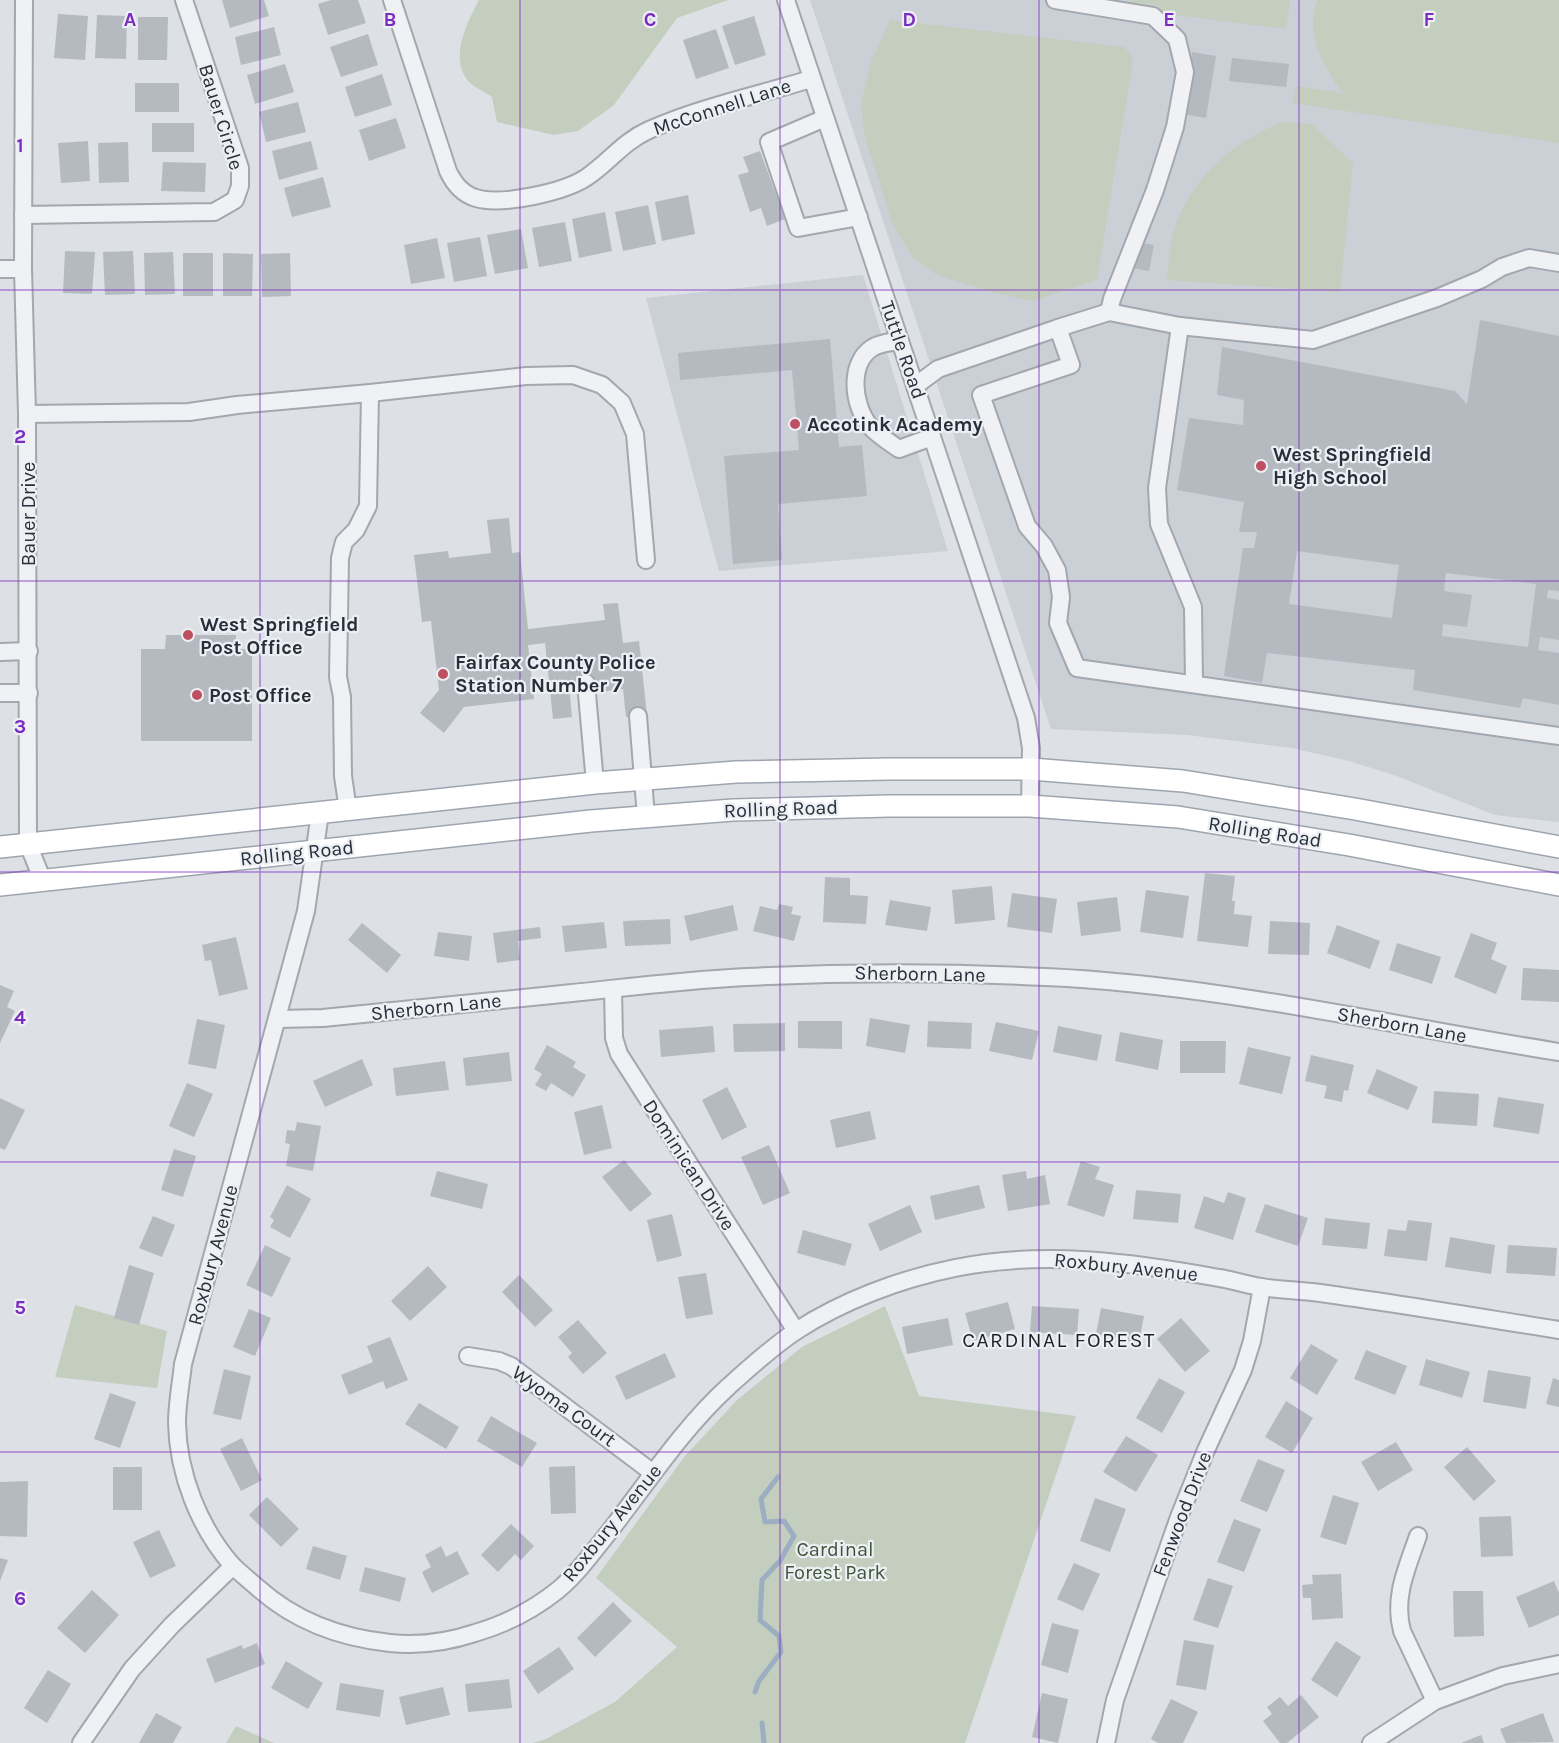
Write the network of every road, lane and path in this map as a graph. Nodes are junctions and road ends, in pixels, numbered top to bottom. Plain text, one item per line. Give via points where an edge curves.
1 (24, 0) edge
2 (184, 0) edge
3 (392, 0) edge
4 (786, 0) edge
5 (1054, 0) edge
6 (812, 79) junction
7 (825, 118) junction
8 (23, 214) junction
9 (859, 217) junction
10 (1559, 263) edge
11 (0, 269) edge
12 (23, 269) junction
13 (1109, 312) junction
14 (1180, 326) junction
15 (1058, 328) junction
16 (900, 341) junction
17 (915, 386) junction
18 (370, 393) junction
19 (27, 414) junction
20 (932, 437) junction
21 (646, 560) dead end
22 (0, 651) edge
23 (28, 651) junction
24 (586, 683) dead end
25 (1203, 686) junction
26 (0, 693) edge
27 (29, 693) junction
28 (638, 716) dead end
29 (1559, 736) edge
30 (1031, 769) junction
31 (643, 780) junction
32 (595, 783) junction
33 (1030, 806) junction
34 (348, 810) junction
35 (320, 813) junction
36 (646, 817) junction
37 (28, 844) junction
38 (0, 847) edge
39 (1559, 847) edge
40 (314, 851) junction
41 (43, 881) junction
42 (0, 885) edge
43 (1559, 885) edge
44 (613, 989) junction
45 (277, 1019) junction
46 (1559, 1052) edge
47 (1262, 1287) junction
48 (1559, 1330) edge
49 (796, 1331) junction
50 (468, 1356) dead end
51 (653, 1473) junction
52 (1418, 1536) dead end
53 (233, 1566) junction
54 (1559, 1664) edge
55 (1435, 1701) junction
56 (81, 1743) edge
57 (1106, 1743) edge
58 (1371, 1743) edge

1 - 8 street, Bauer Drive
2 - 8 street, Bauer Circle via 240,168 235,200 214,212
3 - 6 street, McConnell Lane via 448,171 459,189 478,199 507,199 560,190 587,177 624,145 649,130
4 - 6 street, Tuttle Road
5 - 13 street via 1153,16 1177,39 1185,72 1175,127
6 - 7 street, Tuttle Road
7 - 9 street, Tuttle Road
7 - 9 street via 769,142 798,228
8 - 12 street, Bauer Drive
9 - 16 street, Tuttle Road
10 - 14 street via 1529,258 1437,298 1313,340
11 - 12 street
12 - 19 street, Bauer Drive
13 - 14 street
13 - 15 street
14 - 25 street via 1157,488 1159,524 1193,608
15 - 17 street via 938,369
15 - 25 street via 1071,365 981,395 1027,526 1057,570 1061,597 1058,623 1077,668
16 - 17 street, Tuttle Road
16 - 20 street via 874,346 864,354 856,369 858,404 870,426 899,449
17 - 20 street, Tuttle Road
18 - 19 street via 189,412
18 - 21 street via 526,376 573,375 602,386 622,403 635,434
18 - 34 street via 368,506 356,530 344,542 340,558 338,677
19 - 23 street, Bauer Drive
20 - 30 street, Tuttle Road via 1026,718
22 - 23 street
23 - 27 street, Bauer Drive
24 - 32 street
25 - 29 street
26 - 27 street
27 - 37 street, Bauer Drive
28 - 31 street
30 - 31 main road, Rolling Road via 736,772
30 - 33 street, Tuttle Road
30 - 39 main road, Rolling Road via 1183,781
31 - 32 main road, Rolling Road
31 - 36 street
32 - 34 main road, Rolling Road
33 - 36 main road, Rolling Road via 789,808
33 - 43 main road, Rolling Road via 1178,818
34 - 35 main road, Rolling Road
35 - 37 main road, Rolling Road
35 - 40 street, Roxbury Avenue
36 - 40 main road, Rolling Road
37 - 38 main road, Rolling Road
37 - 41 street, Bauer Drive
40 - 41 main road, Rolling Road
40 - 45 street, Roxbury Avenue via 306,911
41 - 42 main road, Rolling Road
44 - 45 street, Sherborn Lane via 323,1018
44 - 46 street, Sherborn Lane via 835,973 931,972 1110,981 1262,1000
44 - 49 street, Dominican Drive via 614,1038 619,1054
45 - 53 street, Roxbury Avenue via 183,1364 177,1418 181,1459 195,1504
47 - 48 street, Roxbury Avenue
47 - 49 street, Roxbury Avenue via 1104,1261 1009,1260 900,1282
47 - 57 street, Fenwood Drive via 1243,1370 1179,1517 1115,1700
49 - 51 street, Roxbury Avenue via 724,1390
50 - 51 street, Wyoma Court via 511,1366
51 - 53 street, Roxbury Avenue via 562,1587 515,1618 459,1638 398,1644 337,1633 284,1608
52 - 55 street via 1400,1587 1399,1621
53 - 56 street via 132,1669
54 - 55 street via 1503,1676
55 - 58 street

